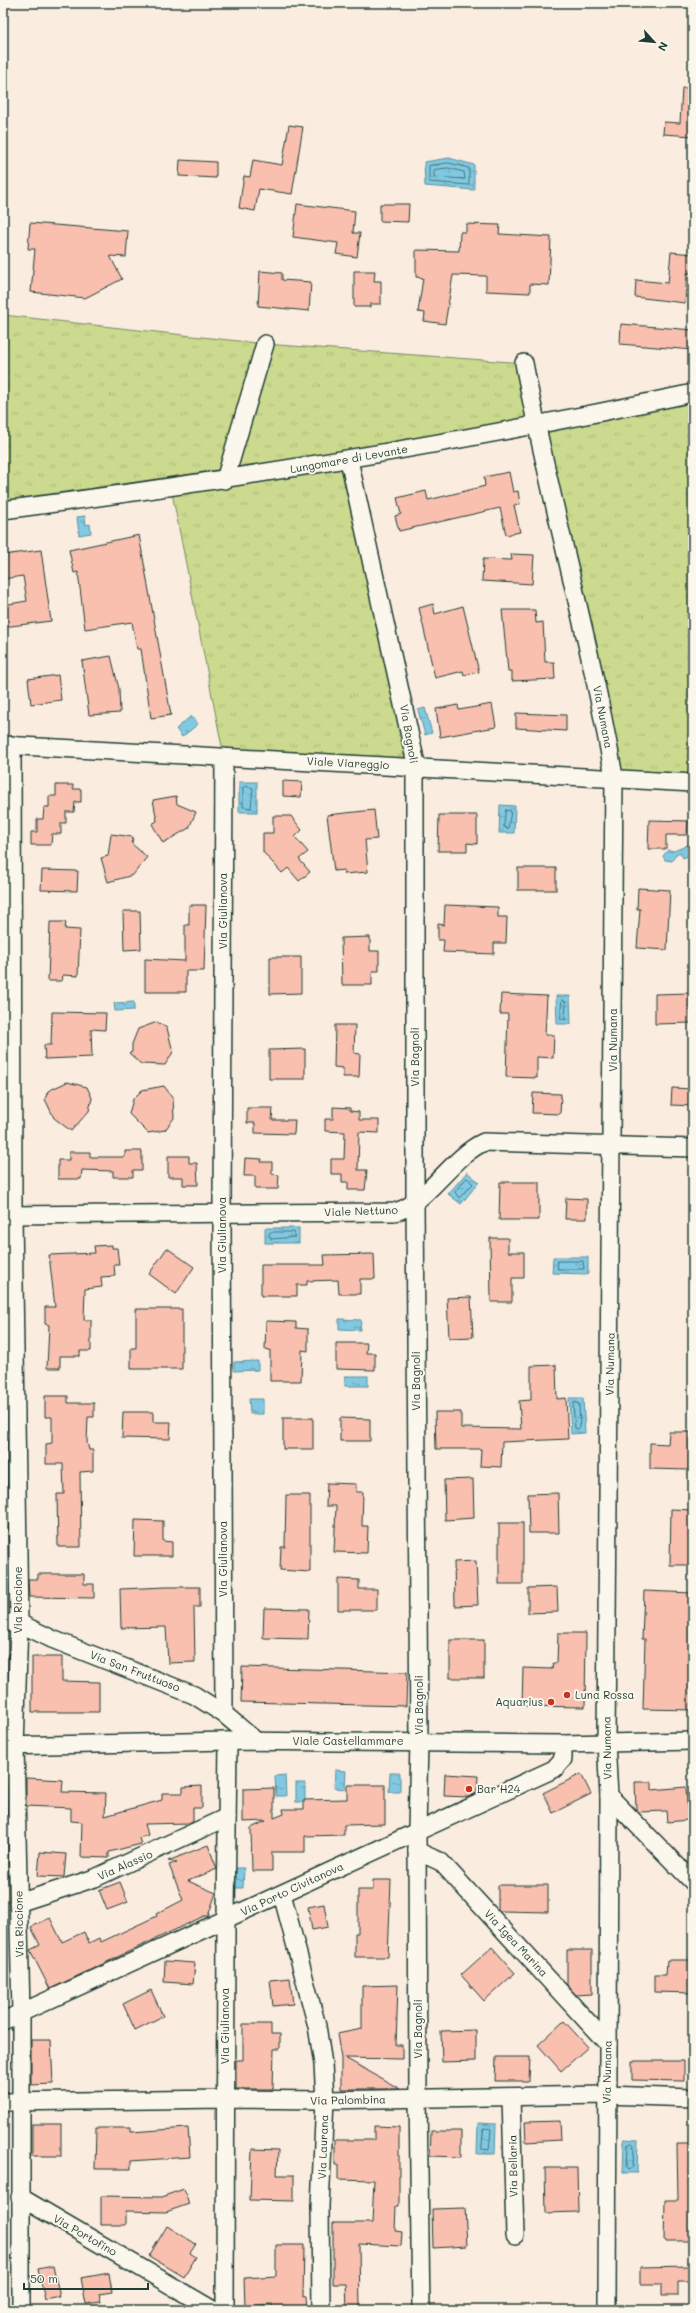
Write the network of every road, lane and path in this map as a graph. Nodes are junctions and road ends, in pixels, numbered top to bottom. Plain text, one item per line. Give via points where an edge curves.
1 (265, 344) dead end
2 (524, 363) dead end
3 (693, 393) edge
4 (536, 427) junction
5 (349, 460) junction
6 (224, 480) junction
7 (3, 510) edge
8 (7, 745) edge
9 (224, 757) junction
10 (415, 767) junction
11 (614, 777) junction
12 (693, 783) edge
13 (612, 1144) junction
14 (693, 1148) edge
15 (415, 1202) junction
16 (222, 1213) junction
17 (8, 1215) edge
18 (11, 1623) edge
19 (224, 1714) junction
20 (228, 1741) junction
21 (256, 1741) junction
22 (419, 1741) junction
23 (693, 1741) edge
24 (606, 1742) junction
25 (563, 1744) junction
26 (9, 1746) edge
27 (609, 1796) junction
28 (227, 1818) junction
29 (417, 1831) junction
30 (417, 1851) junction
31 (11, 1859) edge
32 (693, 1882) edge
33 (282, 1894) junction
34 (18, 1903) junction
35 (226, 1919) junction
36 (21, 2013) junction
37 (3, 2014) edge
38 (3, 2021) edge
39 (608, 2044) junction
40 (606, 2095) junction
41 (511, 2097) junction
42 (693, 2098) edge
43 (225, 2099) junction
44 (418, 2099) junction
45 (325, 2100) junction
46 (11, 2102) edge
47 (20, 2197) junction
48 (515, 2235) dead end
49 (21, 2310) edge
50 (213, 2310) edge
51 (225, 2310) edge
52 (321, 2310) edge
53 (421, 2310) edge
54 (607, 2310) edge

1 - 6 street
2 - 4 street, Via Numana
3 - 4 street, Lungomare di Levante
4 - 5 street, Lungomare di Levante
4 - 11 street, Via Numana via 601,702
5 - 6 street, Lungomare di Levante
5 - 10 street, Via Bagnoli via 414,751
6 - 7 street, Lungomare di Levante
8 - 9 street, Viale Viareggio
8 - 17 street, Via Riccione
9 - 10 street, Viale Viareggio
9 - 16 street, Via Giulianova
10 - 11 street, Viale Viareggio
10 - 15 street, Via Bagnoli
11 - 12 street, Viale Viareggio
11 - 13 street, Via Numana
13 - 14 street, Viale Nettuno
13 - 15 street, Viale Nettuno via 484,1142 463,1154
13 - 24 street, Via Numana
15 - 16 street, Viale Nettuno via 394,1212
15 - 22 street, Via Bagnoli
16 - 17 street, Viale Nettuno
16 - 19 street, Via Giulianova
17 - 18 street, Via Riccione
18 - 19 street, Via San Fruttuoso via 173,1686 198,1697
18 - 26 street, Via Riccione
19 - 21 street, Via San Fruttuoso
20 - 21 street, Viale Castellammare
20 - 26 street, Viale Castellammare
20 - 28 street, Via Giulianova
21 - 22 street, Viale Castellammare
22 - 25 street, Viale Castellammare
22 - 29 street, Via Bagnoli
23 - 24 street, Viale Castellammare
24 - 25 street, Viale Castellammare
24 - 27 street, Via Numana
25 - 29 street, Via Porto Civitanova via 564,1757 556,1768
26 - 31 street, Via Riccione
27 - 32 street
27 - 39 street, Via Numana
28 - 34 street, Via Alassio via 95,1878
28 - 35 street, Via Giulianova
29 - 30 street, Via Bagnoli
29 - 33 street, Via Porto Civitanova
30 - 39 street, Via Igea Marina via 441,1862
30 - 44 street, Via Bagnoli
31 - 34 street, Via Riccione
33 - 35 street, Via Porto Civitanova
33 - 45 street, Via Laurana via 320,2039
34 - 36 street, Via Riccione
35 - 36 street, Via Porto Civitanova
35 - 43 street, Via Giulianova
36 - 37 street
36 - 38 street, Via Porto Civitanova
36 - 46 street, Via Riccione
39 - 40 street, Via Numana
40 - 41 street, Via Palombina
40 - 42 street, Via Palombina
40 - 54 street, Via Numana
41 - 44 street, Via Palombina
41 - 48 street, Via Bellaria
43 - 45 street, Via Palombina
43 - 46 street, Via Palombina
43 - 51 street, Via Giulianova
44 - 45 street, Via Palombina
44 - 53 street, Via Bagnoli
45 - 52 street, Via Laurana via 320,2206
46 - 47 street, Via Riccione
47 - 49 street, Via Riccione
47 - 50 street, Via Portofino

